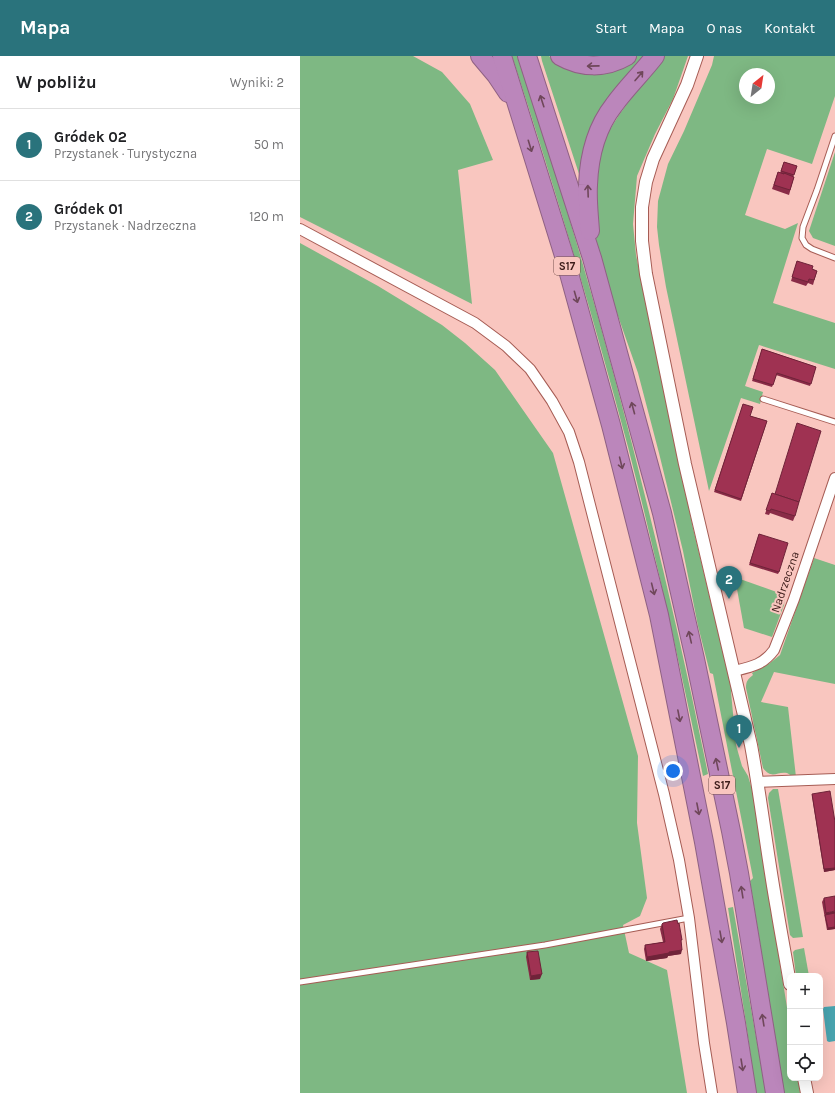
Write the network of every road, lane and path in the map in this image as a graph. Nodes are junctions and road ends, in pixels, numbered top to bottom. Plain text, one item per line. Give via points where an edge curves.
1 (480, 56) edge
2 (502, 56) edge
3 (528, 56) edge
4 (560, 56) edge
5 (627, 56) edge
6 (655, 56) edge
7 (697, 56) edge
8 (518, 109) junction
9 (835, 136) edge
10 (300, 229) edge
11 (592, 258) junction
12 (835, 258) edge
13 (763, 399) dead end
14 (835, 422) edge
15 (835, 478) edge
16 (734, 671) junction
17 (835, 779) edge
18 (758, 782) junction
19 (689, 918) junction
20 (788, 973) edge
21 (300, 982) edge
22 (805, 1081) edge
23 (712, 1093) edge
24 (747, 1093) edge
25 (775, 1093) edge
26 (807, 1093) edge

1 - 8 highway
2 - 8 highway, S17
11 -> 3 highway, S17
5 -> 4 highway via 606,65 595,66 574,63
11 -> 6 highway via 588,186 597,135 614,105
7 - 16 street via 653,159 646,182 642,207 642,241 645,268 685,464
8 -> 24 highway, S17 via 567,266 611,425 659,615 704,842
9 - 12 lane via 803,227 802,238 812,249
10 - 19 street via 475,323 506,346 530,370 552,401 569,432 579,462 664,794
25 -> 11 highway, S17 via 739,873 695,660 662,513
13 - 14 lane
15 - 16 street, Nadrzeczna via 774,650 760,664
16 - 18 street
17 - 18 street
18 - 20 street
19 - 21 lane via 545,945
19 - 23 street
22 - 26 street

